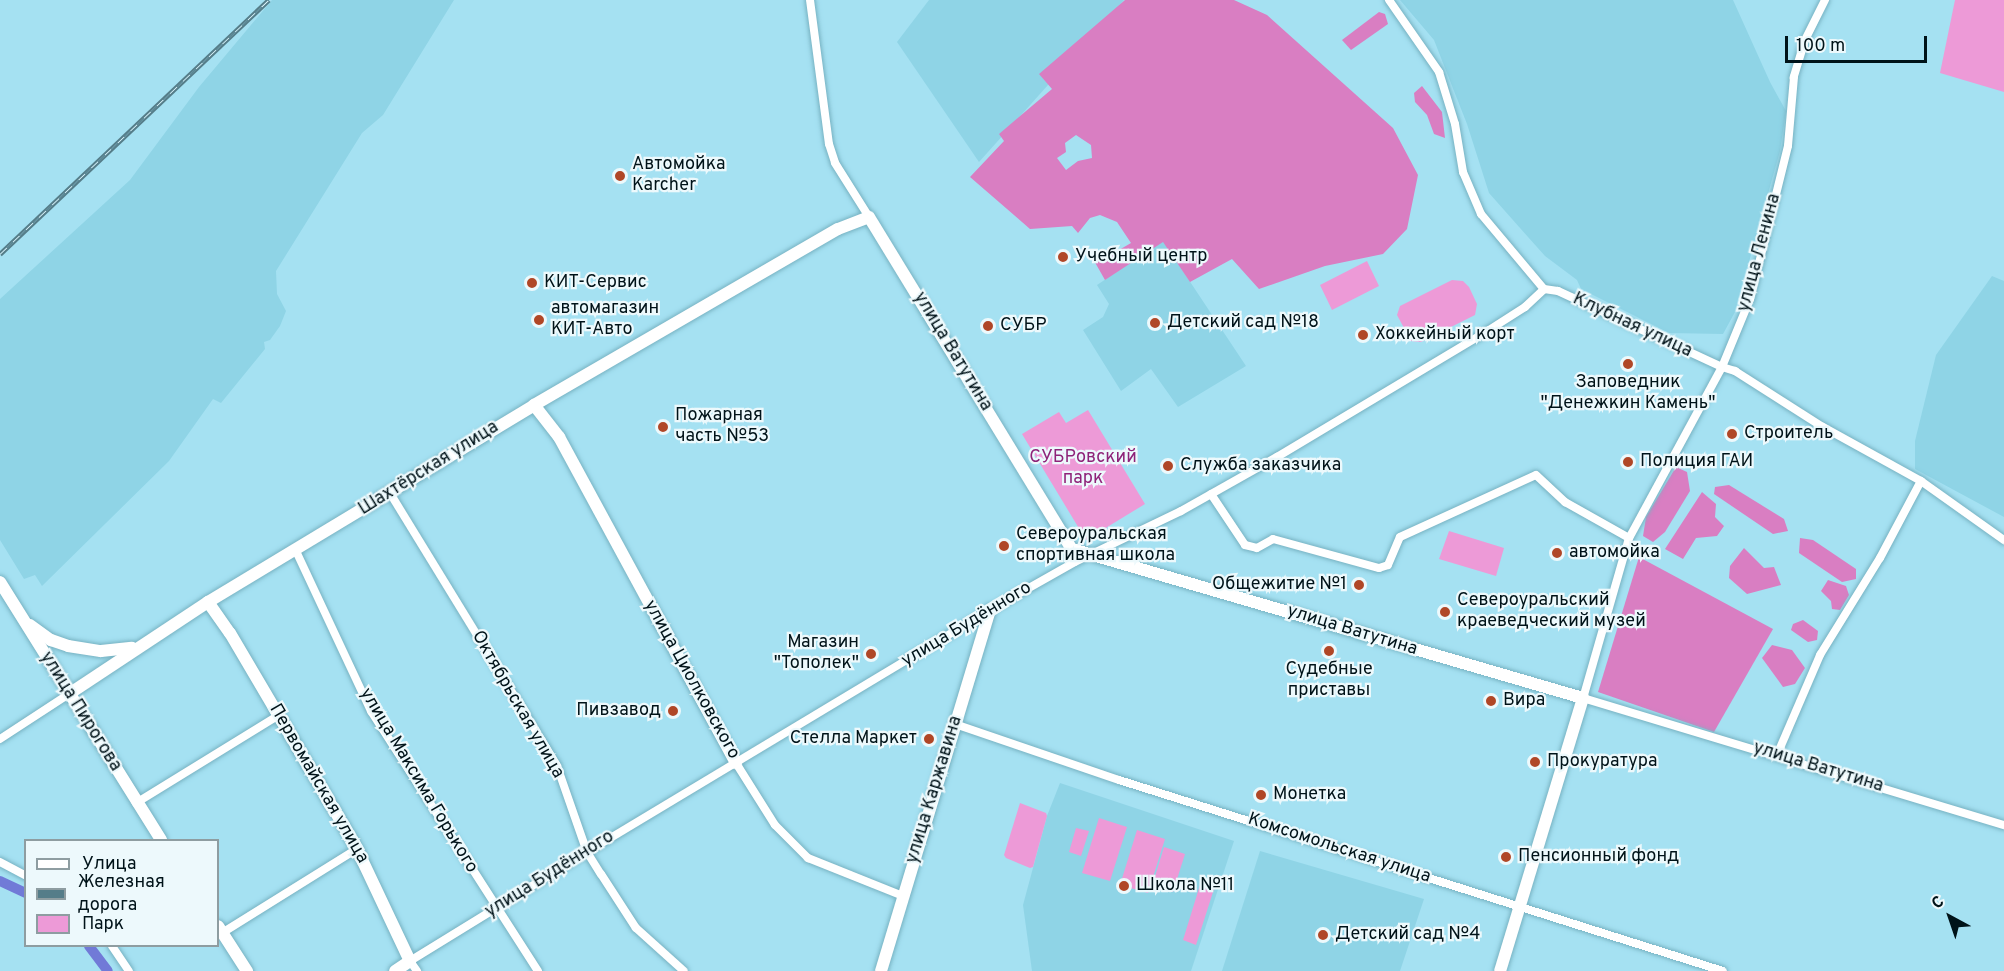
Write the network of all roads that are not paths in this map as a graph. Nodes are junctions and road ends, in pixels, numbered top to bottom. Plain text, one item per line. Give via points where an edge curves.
1 (810, 0) edge
2 (1389, 0) edge
3 (1825, 0) edge
4 (868, 217) junction
5 (1544, 289) junction
6 (1722, 367) junction
7 (534, 405) junction
8 (1921, 481) junction
9 (390, 493) junction
10 (1211, 494) junction
11 (1629, 538) junction
12 (2004, 540) edge
13 (296, 551) junction
14 (1091, 555) junction
15 (0, 582) edge
16 (208, 602) junction
17 (990, 610) junction
18 (22, 618) junction
19 (137, 647) junction
20 (69, 694) junction
21 (1583, 698) junction
22 (279, 715) junction
23 (955, 724) junction
24 (0, 739) edge
25 (1777, 754) junction
26 (736, 763) junction
27 (136, 803) junction
28 (2004, 825) edge
29 (160, 839) edge
30 (357, 849) junction
31 (587, 852) junction
32 (0, 862) edge
33 (24, 875) edge
34 (903, 896) junction
35 (1520, 907) junction
36 (496, 908) junction
37 (220, 930) edge
38 (112, 947) edge
39 (413, 966) edge
40 (129, 971) edge
41 (247, 971) edge
42 (395, 971) edge
43 (538, 971) edge
44 (684, 971) edge
45 (880, 971) edge
46 (1500, 971) edge
47 (1723, 971) edge

1 - 4 street via 829,144 835,163
2 - 5 street via 1439,72 1455,124 1463,172 1481,214
3 - 6 street, улица Ленина via 1805,40 1794,77 1788,146 1764,246 1750,299
4 - 7 main road, Шахтёрская улица via 838,229
4 - 14 main road, улица Ватутина via 1072,549
5 - 6 street, Клубная улица via 1558,291
5 - 10 street, улица Будённого via 1525,307 1489,330
6 - 8 street, Клубная улица
6 - 11 street, улица Ленина
7 - 9 main road, Шахтёрская улица
7 - 26 main road, улица Циолковского via 559,437
8 - 12 street, Клубная улица
8 - 25 street via 1880,558 1820,655
9 - 13 main road, Шахтёрская улица
9 - 31 street, Октябрьская улица via 557,766
10 - 11 street via 1245,545 1257,548 1274,538 1379,568 1388,565 1400,537 1536,475 1565,502
10 - 14 street, улица Будённого
11 - 21 street, улица Ленина
13 - 16 main road, Шахтёрская улица
13 - 36 street, улица Максима Горького via 371,711
14 - 17 street, улица Будённого
14 - 21 main road, улица Ватутина
15 - 18 main road, улица Пирогова
16 - 19 main road, Шахтёрская улица
16 - 22 main road, Первомайская улица
17 - 23 main road, улица Каржавина
17 - 26 street, улица Будённого
18 - 19 main road via 43,635 68,646 101,651
18 - 20 main road, улица Пирогова
19 - 20 main road, Шахтёрская улица
20 - 24 street, Шахтёрская улица
20 - 27 main road, улица Пирогова
21 - 25 street, улица Ватутина
21 - 35 main road, улица Ленина
22 - 27 street
22 - 30 main road, Первомайская улица
23 - 34 main road, улица Каржавина
23 - 35 street, Комсомольская улица
25 - 28 street, улица Ватутина
26 - 31 street, улица Будённого
26 - 34 street, улица Циолковского via 775,825 808,858
27 - 29 main road, улица Пирогова
30 - 37 street
30 - 39 main road, Первомайская улица
31 - 36 street, улица Будённого
31 - 44 street, Октябрьская улица via 636,928
32 - 33 street
34 - 45 main road, улица Каржавина
35 - 46 main road, улица Ленина
35 - 47 street, Комсомольская улица
36 - 39 street, улица Будённого
36 - 43 street, улица Максима Горького
37 - 41 main road
38 - 40 street
39 - 42 main road, улица Будённого

